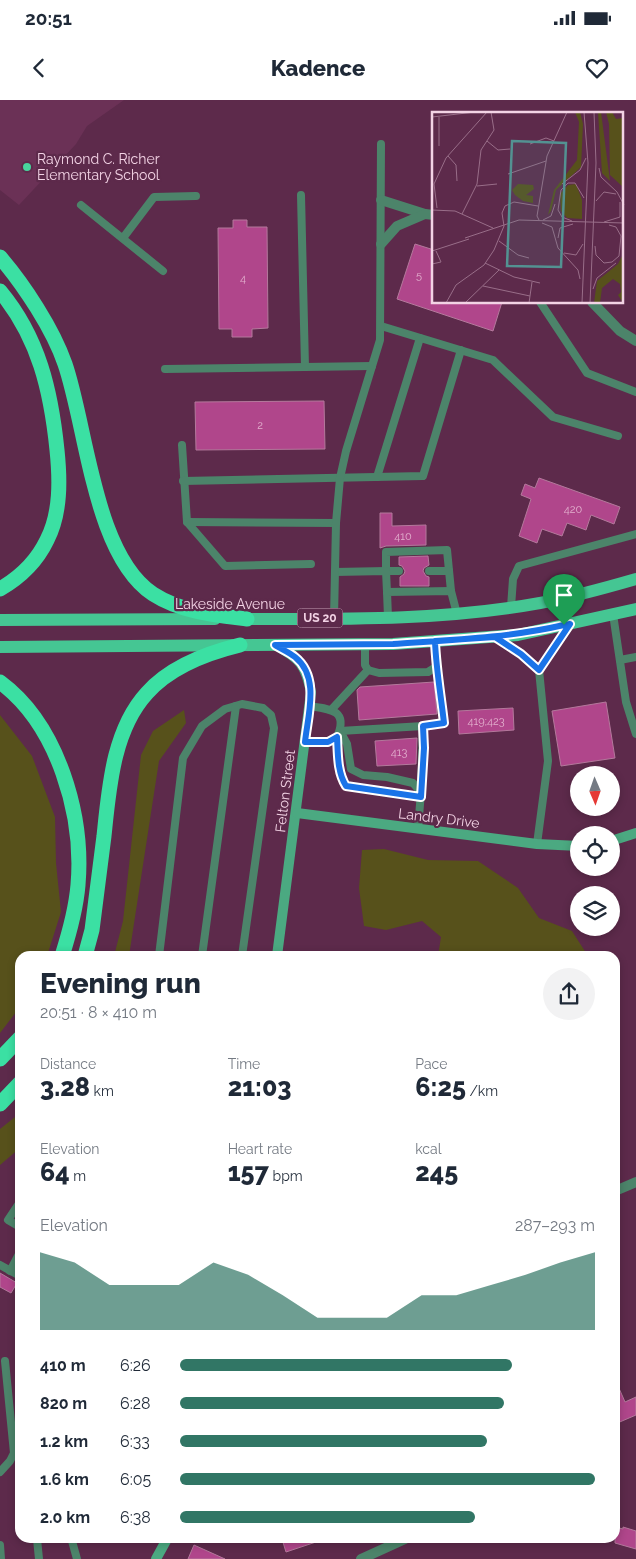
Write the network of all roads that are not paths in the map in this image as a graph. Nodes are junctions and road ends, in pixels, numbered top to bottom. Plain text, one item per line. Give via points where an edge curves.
1 (381, 144) dead end
2 (301, 195) dead end
3 (196, 196) dead end
4 (381, 200) junction
5 (81, 205) dead end
6 (429, 214) edge
7 (123, 238) junction
8 (381, 244) junction
9 (0, 257) edge
10 (163, 271) dead end
11 (0, 291) edge
12 (541, 304) edge
13 (594, 304) edge
14 (380, 326) junction
15 (420, 338) junction
16 (636, 340) edge
17 (461, 350) junction
18 (372, 366) junction
19 (305, 367) junction
20 (165, 368) dead end
21 (636, 392) edge
22 (618, 436) dead end
23 (182, 445) dead end
24 (377, 477) junction
25 (340, 478) junction
26 (183, 481) junction
27 (187, 522) junction
28 (336, 523) junction
29 (636, 534) edge
30 (311, 564) dead end
31 (386, 571) junction
32 (400, 571) dead end
33 (429, 571) dead end
34 (449, 571) junction
35 (335, 572) junction
36 (636, 579) edge
37 (0, 589) edge
38 (451, 591) junction
39 (387, 592) junction
40 (511, 608) junction
41 (636, 609) edge
42 (457, 614) junction
43 (613, 614) junction
44 (388, 617) junction
45 (334, 618) junction
46 (0, 620) edge
47 (247, 620) junction
48 (570, 624) junction
49 (495, 637) junction
50 (435, 641) junction
51 (365, 644) junction
52 (240, 645) junction
53 (275, 645) junction
54 (0, 647) edge
55 (636, 657) edge
56 (620, 660) junction
57 (436, 667) junction
58 (368, 670) junction
59 (539, 670) junction
60 (0, 682) edge
61 (236, 706) junction
62 (309, 706) junction
63 (332, 709) junction
64 (423, 726) junction
65 (338, 734) junction
66 (636, 734) edge
67 (305, 742) junction
68 (421, 794) junction
69 (297, 813) junction
70 (418, 829) junction
71 (636, 833) edge
72 (620, 839) edge
73 (537, 844) junction
74 (570, 846) edge
75 (63, 951) edge
76 (86, 951) edge
77 (160, 951) edge
78 (203, 951) edge
79 (243, 951) edge
80 (279, 951) edge
81 (15, 1043) edge
82 (0, 1059) edge
83 (15, 1088) edge
84 (0, 1104) edge
85 (636, 1182) edge
86 (620, 1188) edge
87 (15, 1210) edge
88 (15, 1224) edge
89 (15, 1262) edge
90 (0, 1265) edge
91 (10, 1271) junction
92 (15, 1274) edge
93 (4, 1361) dead end
94 (15, 1440) edge
95 (15, 1456) edge
96 (0, 1472) edge
97 (37, 1543) edge
98 (73, 1543) edge
99 (165, 1543) edge
100 (396, 1543) edge
101 (0, 1545) edge
102 (1, 1559) edge
103 (39, 1559) edge
104 (77, 1559) edge
105 (156, 1559) edge
106 (361, 1559) edge

1 - 4 lane
2 - 19 lane
3 - 7 lane via 154,197
4 - 6 street
4 - 8 lane
5 - 7 lane
6 - 8 street via 397,226
7 - 10 lane
8 - 14 lane
9 - 47 highway via 26,292 60,353 75,397 103,515 127,569 153,594 174,604
11 - 37 highway via 25,327 42,370 53,413 60,482 48,540 33,562
12 - 21 lane via 587,373
13 - 16 street via 620,331
14 - 15 lane
14 - 18 lane via 380,340
15 - 17 lane
15 - 24 lane
17 - 22 lane via 493,360 553,417
17 - 24 lane via 423,476
18 - 19 lane
18 - 25 lane
19 - 20 lane
23 - 26 lane
24 - 25 lane
25 - 26 lane
25 - 28 lane
26 - 27 lane
27 - 28 lane
27 - 30 lane via 226,566
28 - 35 lane
29 - 40 lane via 519,566 513,579
31 - 32 lane
31 - 34 lane via 386,552 447,550
31 - 35 lane
31 - 39 lane
33 - 34 lane
34 - 38 lane
35 - 45 lane
36 - 40 main road, Lakeside Avenue / US 20
38 - 39 lane
38 - 42 lane
39 - 44 lane
40 - 42 main road, Lakeside Avenue / US 20
41 - 43 main road, US 20
42 - 44 main road, Lakeside Avenue / US 20
43 - 48 main road, US 20
43 - 56 lane
44 - 45 main road, Lakeside Avenue / US 20
45 - 47 main road, Lakeside Avenue / US 20
46 - 47 main road, Lakeside Avenue / US 20
48 - 49 main road, US 20
48 - 59 lane
49 - 50 main road, US 20
49 - 59 lane
50 - 51 main road, US 20
50 - 57 lane
51 - 53 main road, US 20
51 - 58 lane
52 - 53 main road, US 20
52 - 54 main road, US 20
52 - 76 highway via 196,659 160,680 131,714 115,759
53 - 62 street, Felton Street via 296,657 307,672 311,692
55 - 56 lane
56 - 66 lane via 626,702
57 - 58 lane via 428,672 379,674
57 - 64 lane via 444,723
58 - 63 lane
59 - 73 lane via 548,761
60 - 75 highway via 22,701 41,727 69,796 79,863 76,902
61 - 77 lane via 225,709 202,726 183,758
61 - 78 lane
61 - 79 lane via 263,708 271,715 274,728
62 - 63 lane
62 - 67 street, Felton Street
63 - 65 lane via 341,721
64 - 65 lane
64 - 68 lane
65 - 67 lane via 328,742
65 - 68 lane via 347,744 351,769 363,775 387,776 413,783
65 - 68 lane via 339,768 346,786
67 - 69 street, Felton Street
68 - 70 lane
69 - 70 street, Landry Drive
69 - 80 street, Felton Street
70 - 73 street, Landry Drive
71 - 72 street
73 - 74 street, Landry Drive
81 - 82 highway
83 - 84 highway
85 - 86 street
87 - 88 lane via 8,1220
89 - 91 lane
90 - 91 lane
91 - 92 lane
93 - 94 lane
95 - 96 lane
97 - 103 lane
98 - 104 lane
99 - 105 street
100 - 106 street
101 - 102 lane

